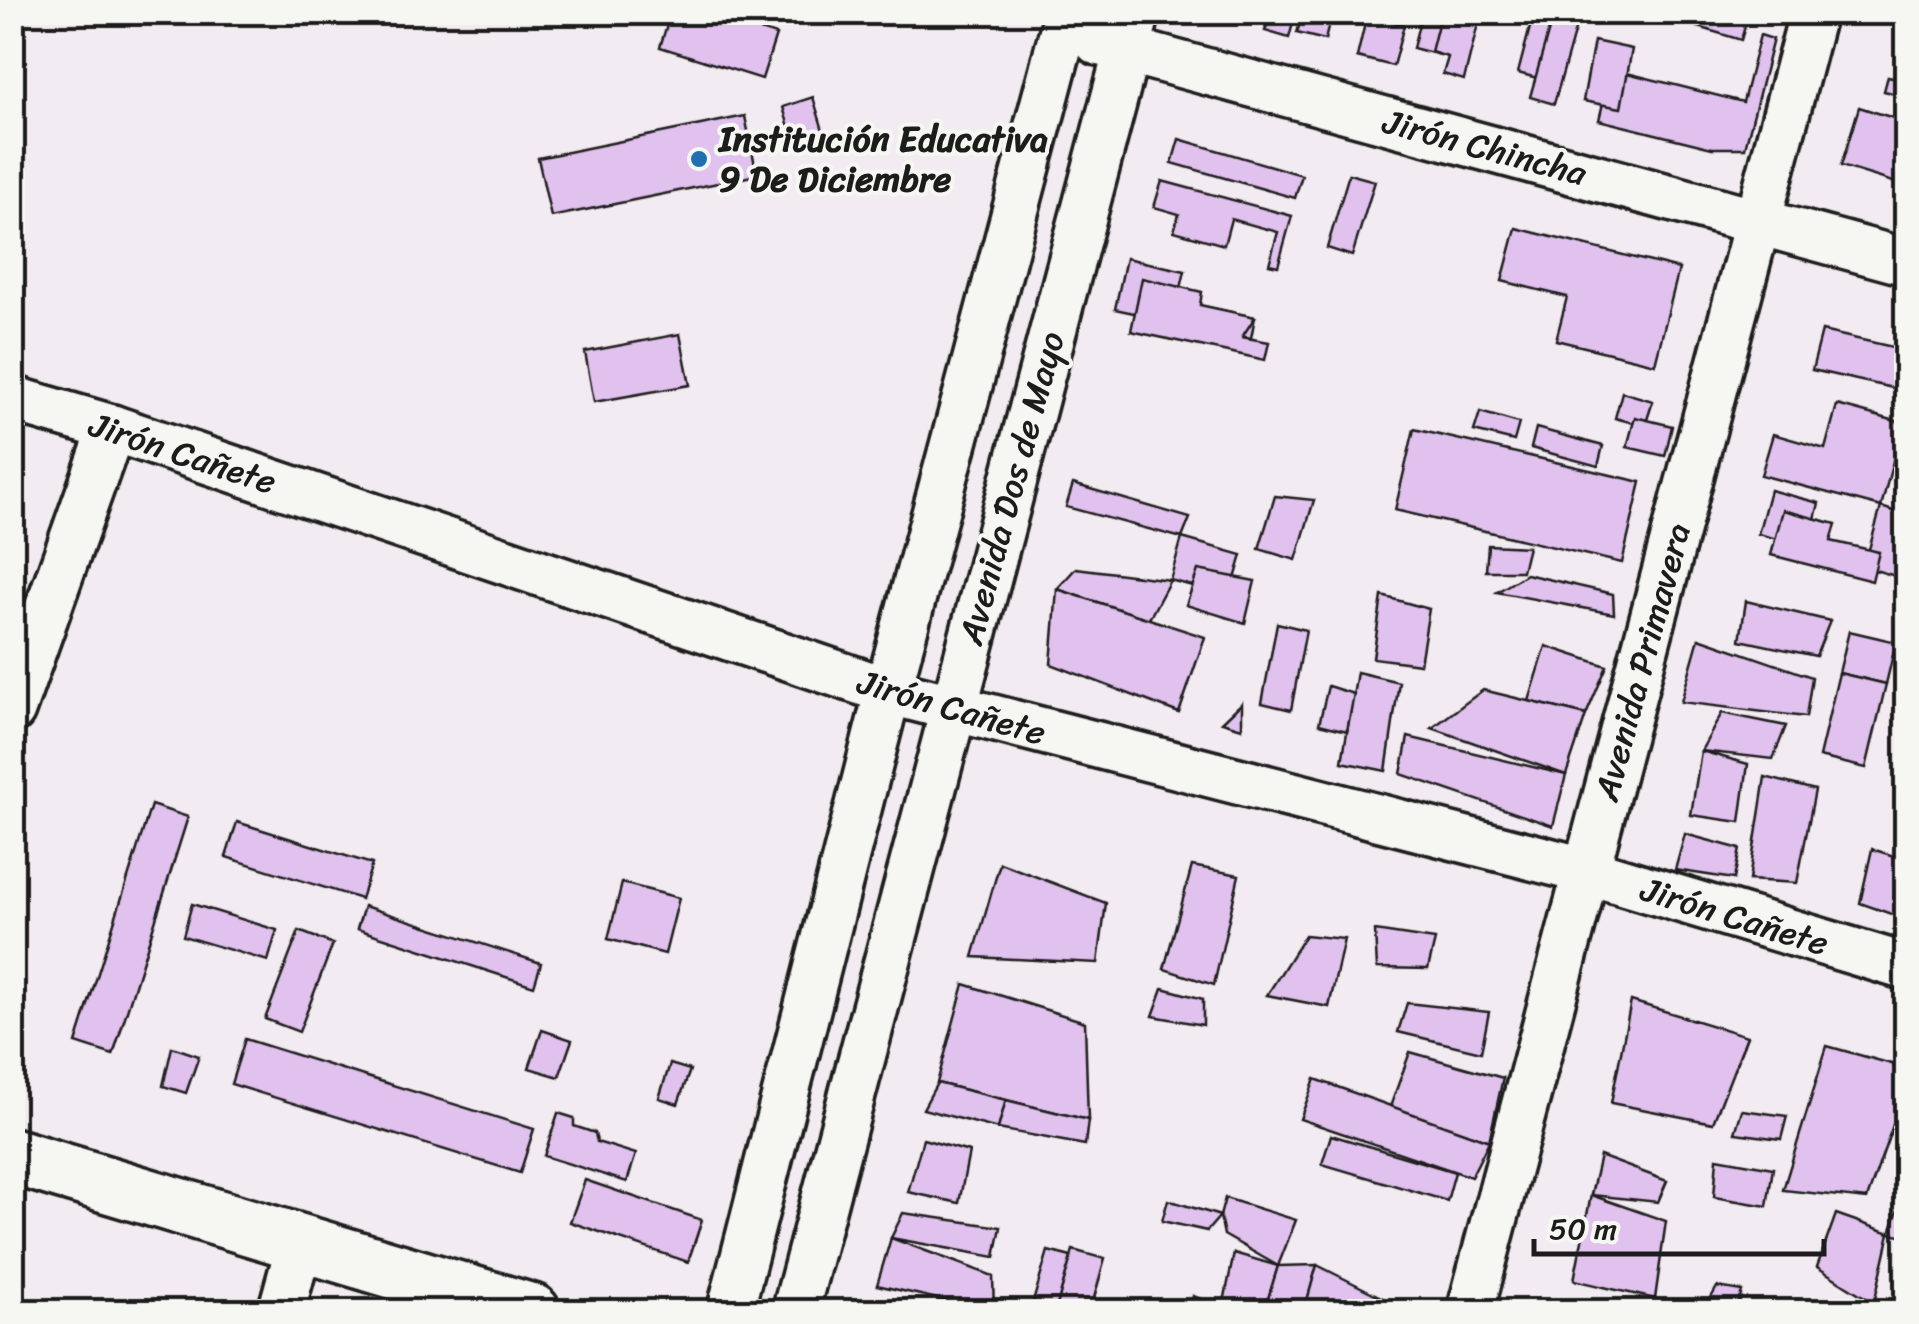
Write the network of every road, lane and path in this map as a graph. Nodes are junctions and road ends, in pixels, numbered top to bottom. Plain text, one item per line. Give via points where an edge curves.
1 (1813, 12) edge
2 (1065, 22) edge
3 (1132, 31) edge
4 (1758, 222) junction
5 (1906, 262) edge
6 (12, 399) edge
7 (112, 428) junction
8 (888, 691) junction
9 (12, 710) edge
10 (952, 710) junction
11 (1587, 871) junction
12 (1906, 968) edge
13 (12, 1156) edge
14 (300, 1243) junction
15 (281, 1312) edge
16 (532, 1312) edge
17 (730, 1312) edge
18 (794, 1312) edge
19 (1470, 1312) edge

1 - 4 street, Avenida Primavera
2 - 3 street, Jirón Chincha
2 - 8 street, Avenida Dos de Mayo
3 - 4 street, Jirón Chincha
3 - 10 street, Avenida Dos de Mayo
4 - 5 street, Jirón Chincha
4 - 11 street, Avenida Primavera
6 - 7 street, Jirón Cañete
7 - 8 street, Jirón Cañete
7 - 9 street
8 - 10 street, Jirón Cañete
8 - 17 street, Avenida Dos de Mayo
10 - 11 street, Jirón Cañete
10 - 18 street, Avenida Dos de Mayo
11 - 12 street, Jirón Cañete
11 - 19 street, Avenida Primavera
13 - 14 street
14 - 15 street
14 - 16 street

